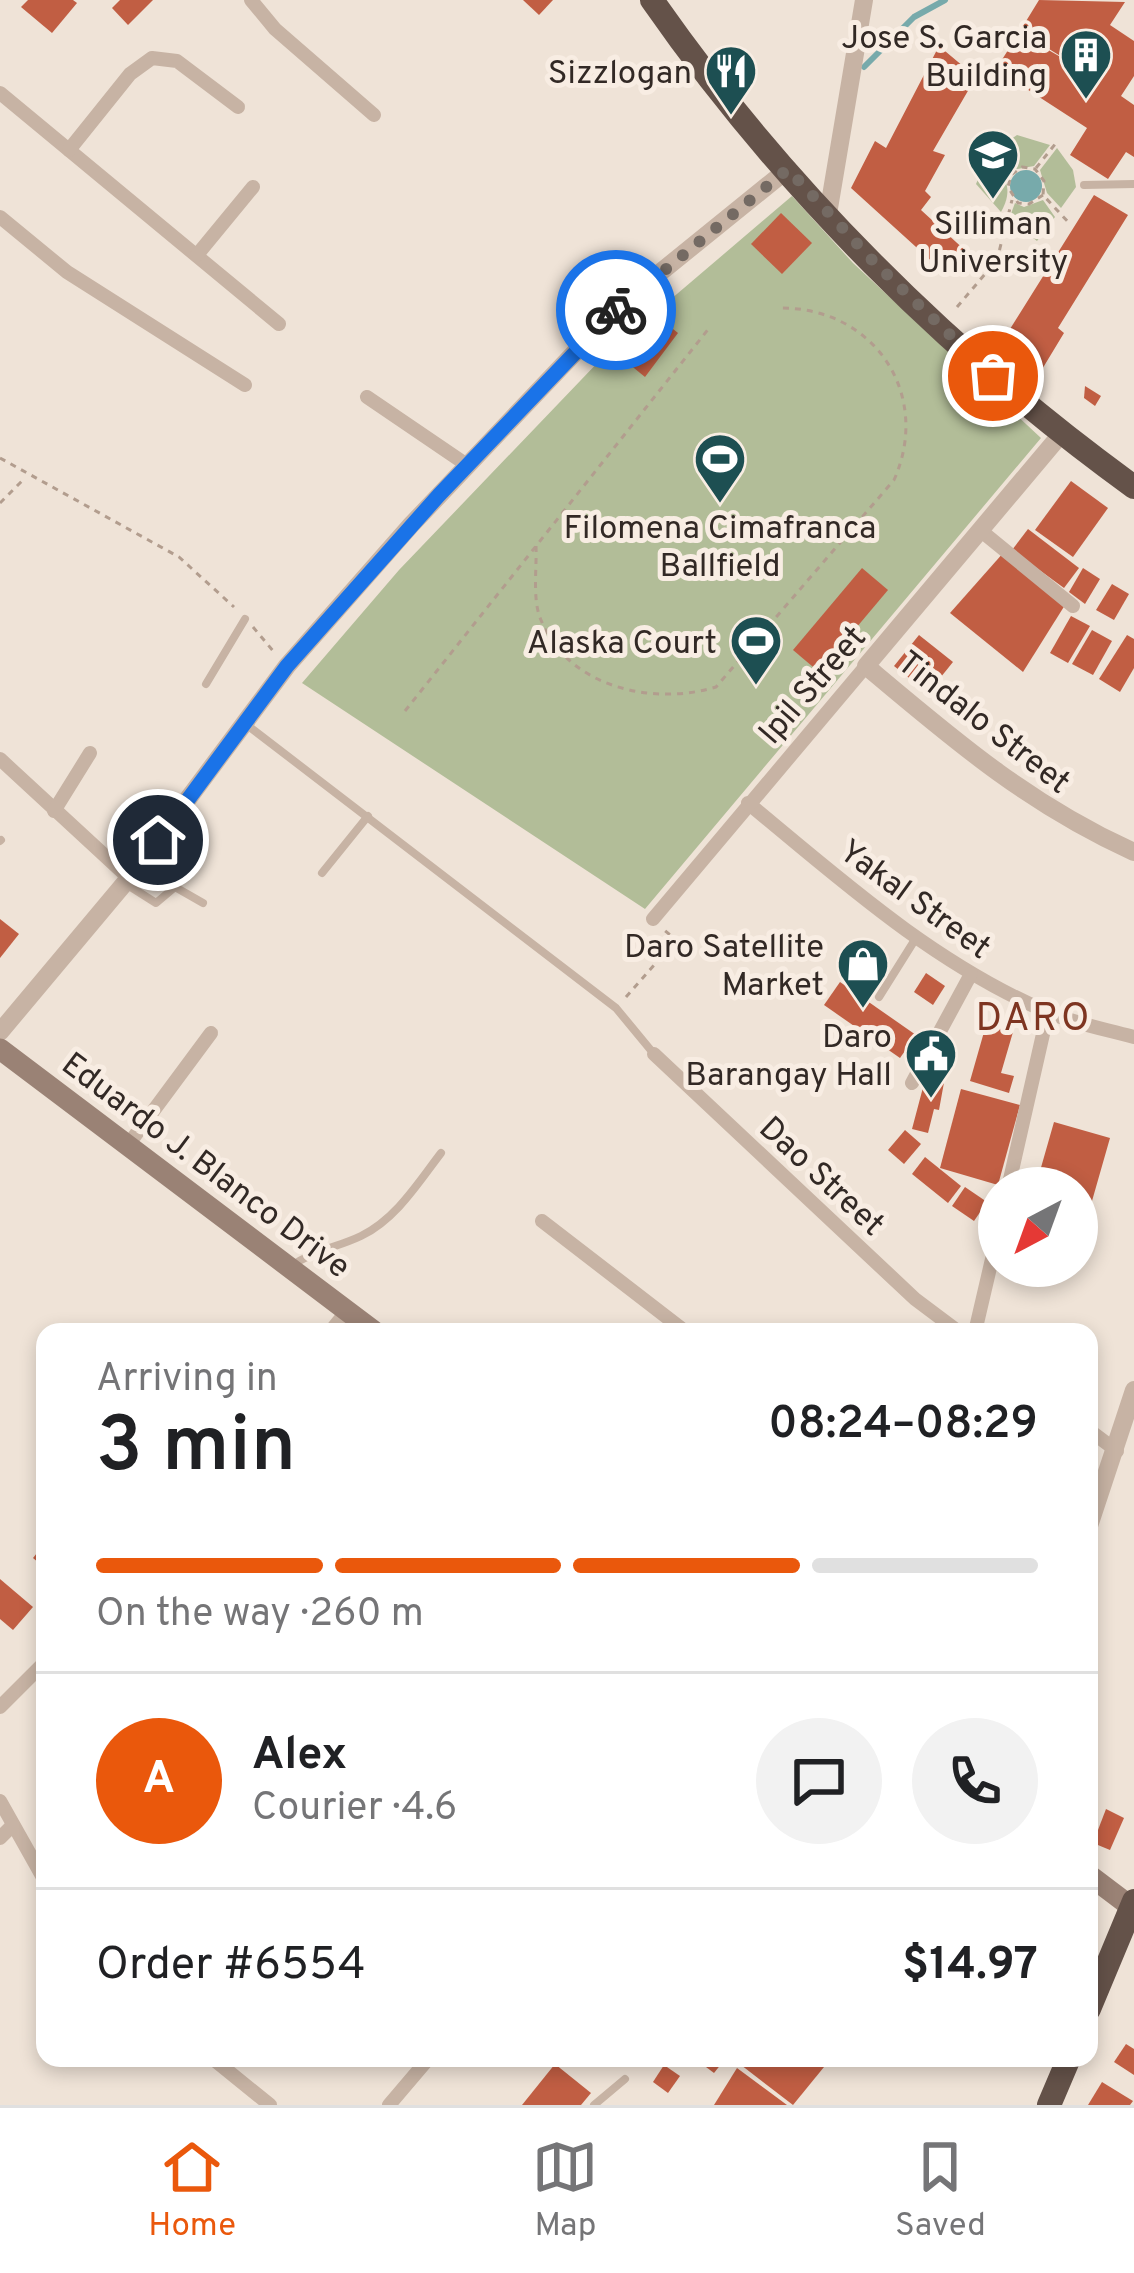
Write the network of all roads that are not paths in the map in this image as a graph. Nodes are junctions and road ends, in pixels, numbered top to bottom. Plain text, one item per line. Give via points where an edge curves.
1 (251, 0) edge
2 (652, 0) edge
3 (865, 0) edge
4 (0, 93) edge
5 (238, 107) dead end
6 (374, 115) dead end
7 (69, 149) junction
8 (788, 169) junction
9 (1134, 184) edge
10 (1084, 185) dead end
11 (253, 187) dead end
12 (828, 214) junction
13 (0, 217) edge
14 (197, 255) junction
15 (280, 324) dead end
16 (245, 385) dead end
17 (368, 397) dead end
18 (1062, 433) junction
19 (467, 465) junction
20 (1134, 487) edge
21 (980, 530) junction
22 (1073, 606) dead end
23 (245, 619) road end
24 (866, 666) junction
25 (206, 684) dead end
26 (246, 724) junction
27 (90, 753) dead end
28 (0, 759) edge
29 (748, 803) junction
30 (54, 811) junction
31 (368, 816) junction
32 (1134, 851) edge
33 (322, 873) dead end
34 (127, 880) junction
35 (203, 903) dead end
36 (653, 919) road end
37 (916, 937) junction
38 (971, 974) junction
39 (879, 997) dead end
40 (1048, 1012) junction
41 (0, 1032) edge
42 (211, 1033) dead end
43 (1134, 1037) edge
44 (0, 1049) edge
45 (654, 1054) joint
46 (912, 1083) dead end
47 (128, 1145) junction
48 (441, 1153) dead end
49 (1013, 1167) edge
50 (542, 1221) dead end
51 (289, 1268) junction
52 (986, 1287) edge
53 (347, 1311) junction
54 (337, 1323) edge
55 (363, 1323) edge
56 (674, 1323) edge
57 (947, 1323) edge
58 (978, 1323) edge
59 (1134, 1390) edge
60 (1098, 1437) edge
61 (1117, 1451) junction
62 (1098, 1502) edge
63 (36, 1671) edge
64 (0, 1707) edge
65 (0, 1801) edge
66 (14, 1825) junction
67 (0, 1838) edge
68 (36, 1865) edge
69 (1098, 1881) edge
70 (1133, 1906) edge
71 (1098, 1988) edge
72 (223, 2067) edge
73 (421, 2067) edge
74 (1065, 2067) edge
75 (625, 2079) dead end
76 (270, 2105) edge
77 (389, 2105) edge
78 (594, 2105) edge
79 (1049, 2105) edge

1 - 6 street
2 - 8 highway
3 - 12 street
4 - 7 street
5 - 7 street via 177,62 152,58
7 - 14 street
8 - 12 highway
8 - 19 street via 620,305
9 - 10 lane
11 - 14 street
12 - 18 highway via 949,337
13 - 16 street via 67,272
14 - 15 street
17 - 19 street
18 - 20 highway
18 - 21 street, Ipil Street
19 - 26 street via 287,666
21 - 22 street
21 - 24 street, Ipil Street
23 - 25 lane
24 - 29 street, Ipil Street
24 - 32 street, Tindalo Street via 994,773 1064,820
26 - 31 lane
26 - 34 street
27 - 30 street
28 - 30 street
29 - 36 street, Ipil Street
29 - 37 street, Yakal Street
30 - 34 street
31 - 33 lane
31 - 45 lane via 616,1008
34 - 35 lane via 147,901 175,887
34 - 41 street
37 - 38 street, Yakal Street
37 - 39 lane
38 - 40 street, Yakal Street
38 - 46 street
40 - 43 street, Yakal Street
40 - 49 street
42 - 47 street
44 - 47 main road, Eduardo J. Blanco Drive
45 - 57 street, Dao Street
47 - 51 main road, Eduardo J. Blanco Drive
48 - 51 lane via 368,1233
50 - 56 street
51 - 53 main road, Eduardo J. Blanco Drive
52 - 58 street
53 - 54 street
53 - 55 main road, Eduardo J. Blanco Drive
59 - 61 street
60 - 61 street
61 - 62 street
63 - 64 street
65 - 66 street
66 - 67 street
66 - 68 street
69 - 70 main road
70 - 71 highway
72 - 76 street
73 - 77 street
74 - 79 highway
75 - 78 lane

